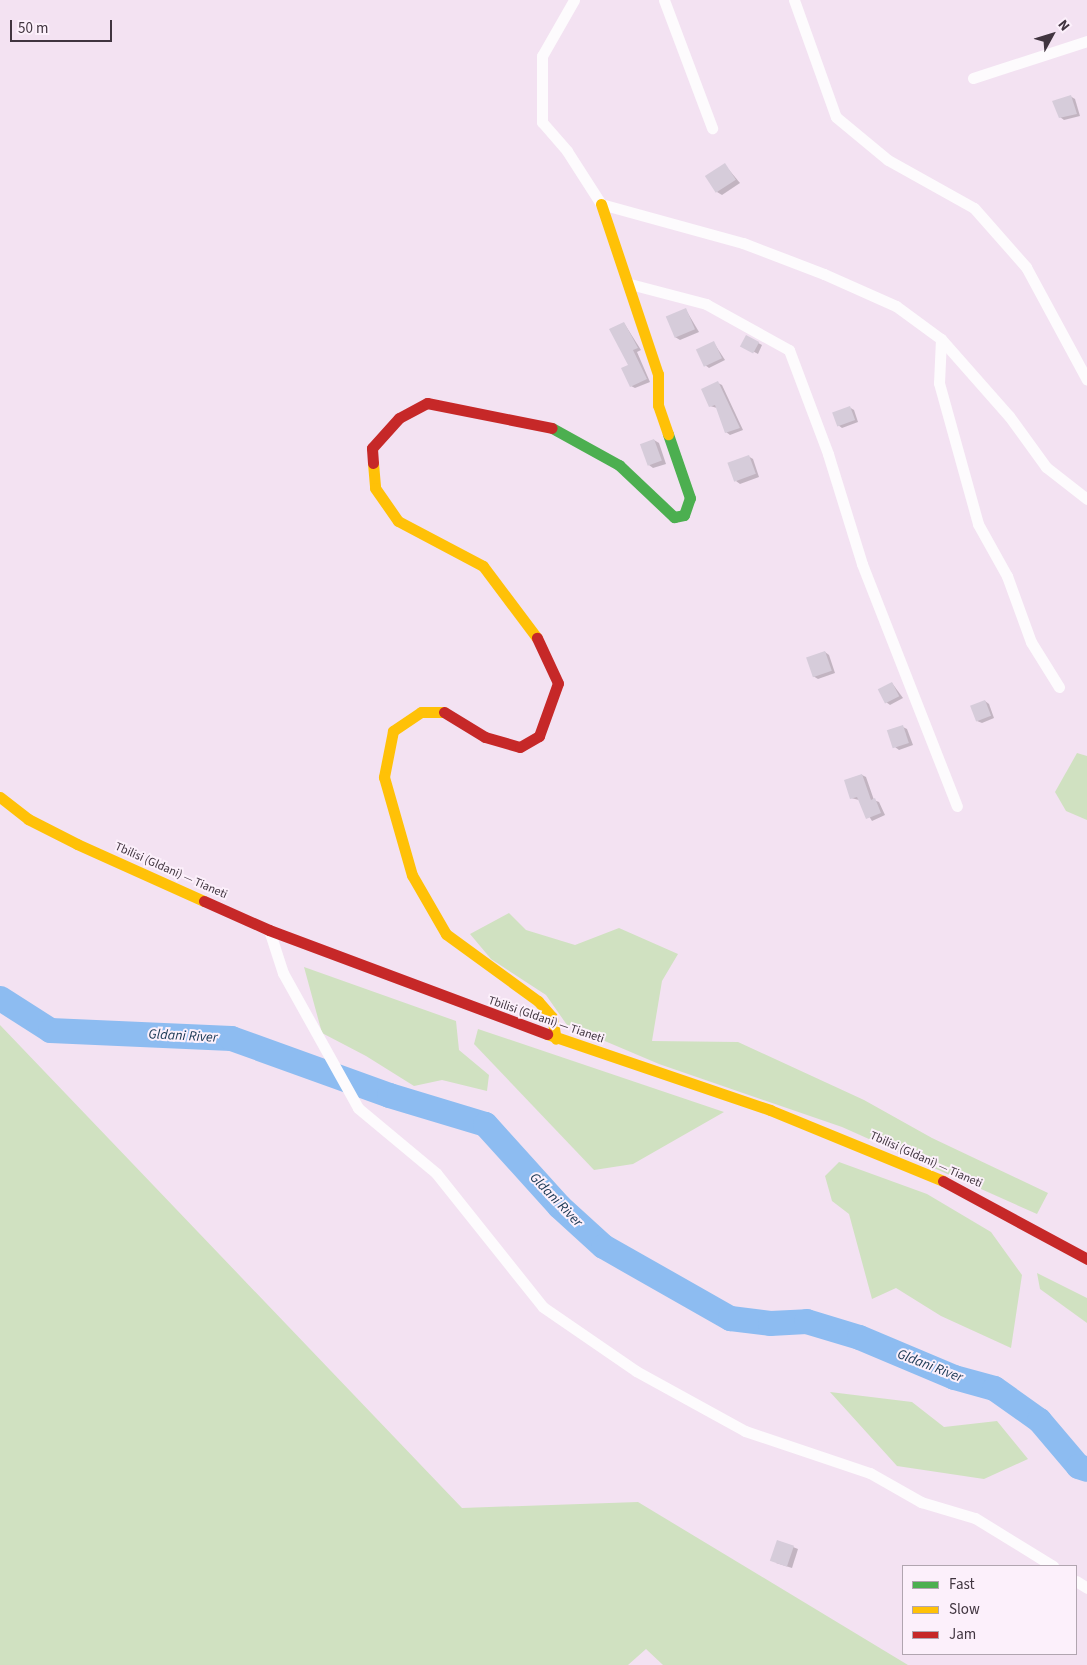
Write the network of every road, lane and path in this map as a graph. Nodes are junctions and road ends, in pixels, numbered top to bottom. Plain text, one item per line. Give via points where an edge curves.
1 (574, 0) edge
2 (664, 0) edge
3 (794, 0) edge
4 (1087, 41) edge
5 (973, 78) dead end
6 (712, 128) dead end
7 (600, 204) junction
8 (630, 284) junction
9 (941, 339) junction
10 (1087, 380) edge
11 (1087, 499) edge
12 (1059, 687) dead end
13 (0, 797) edge
14 (957, 806) dead end
15 (269, 930) junction
16 (556, 1039) junction
17 (1087, 1259) edge
18 (1051, 1565) edge

1 - 7 street via 542,56 542,122 567,151
2 - 6 street
3 - 10 street via 836,117 888,160 974,208 1026,267
4 - 5 street
7 - 8 street
7 - 9 street via 743,243 824,274 896,306
8 - 14 street via 706,304 789,350 828,454 862,564
8 - 16 street via 658,374 658,405 690,498 684,515 674,517 619,465 549,426 427,403 399,418 372,448 374,488 398,521 483,566 539,640 558,683 539,736 520,748 485,737 446,712 421,712 393,731 384,778 412,875 446,934 538,1000 552,1017
9 - 11 street via 1009,416 1046,467
9 - 12 street via 939,383 978,524 1007,576 1031,642
13 - 15 street, Tbilisi (Gldani) — Tianeti via 28,819 78,844
15 - 16 street, Tbilisi (Gldani) — Tianeti
15 - 18 street via 283,973 358,1108 436,1173 543,1306 636,1371 745,1431 870,1473 921,1502 974,1518
16 - 17 street, Tbilisi (Gldani) — Tianeti via 770,1110 839,1137 964,1190

